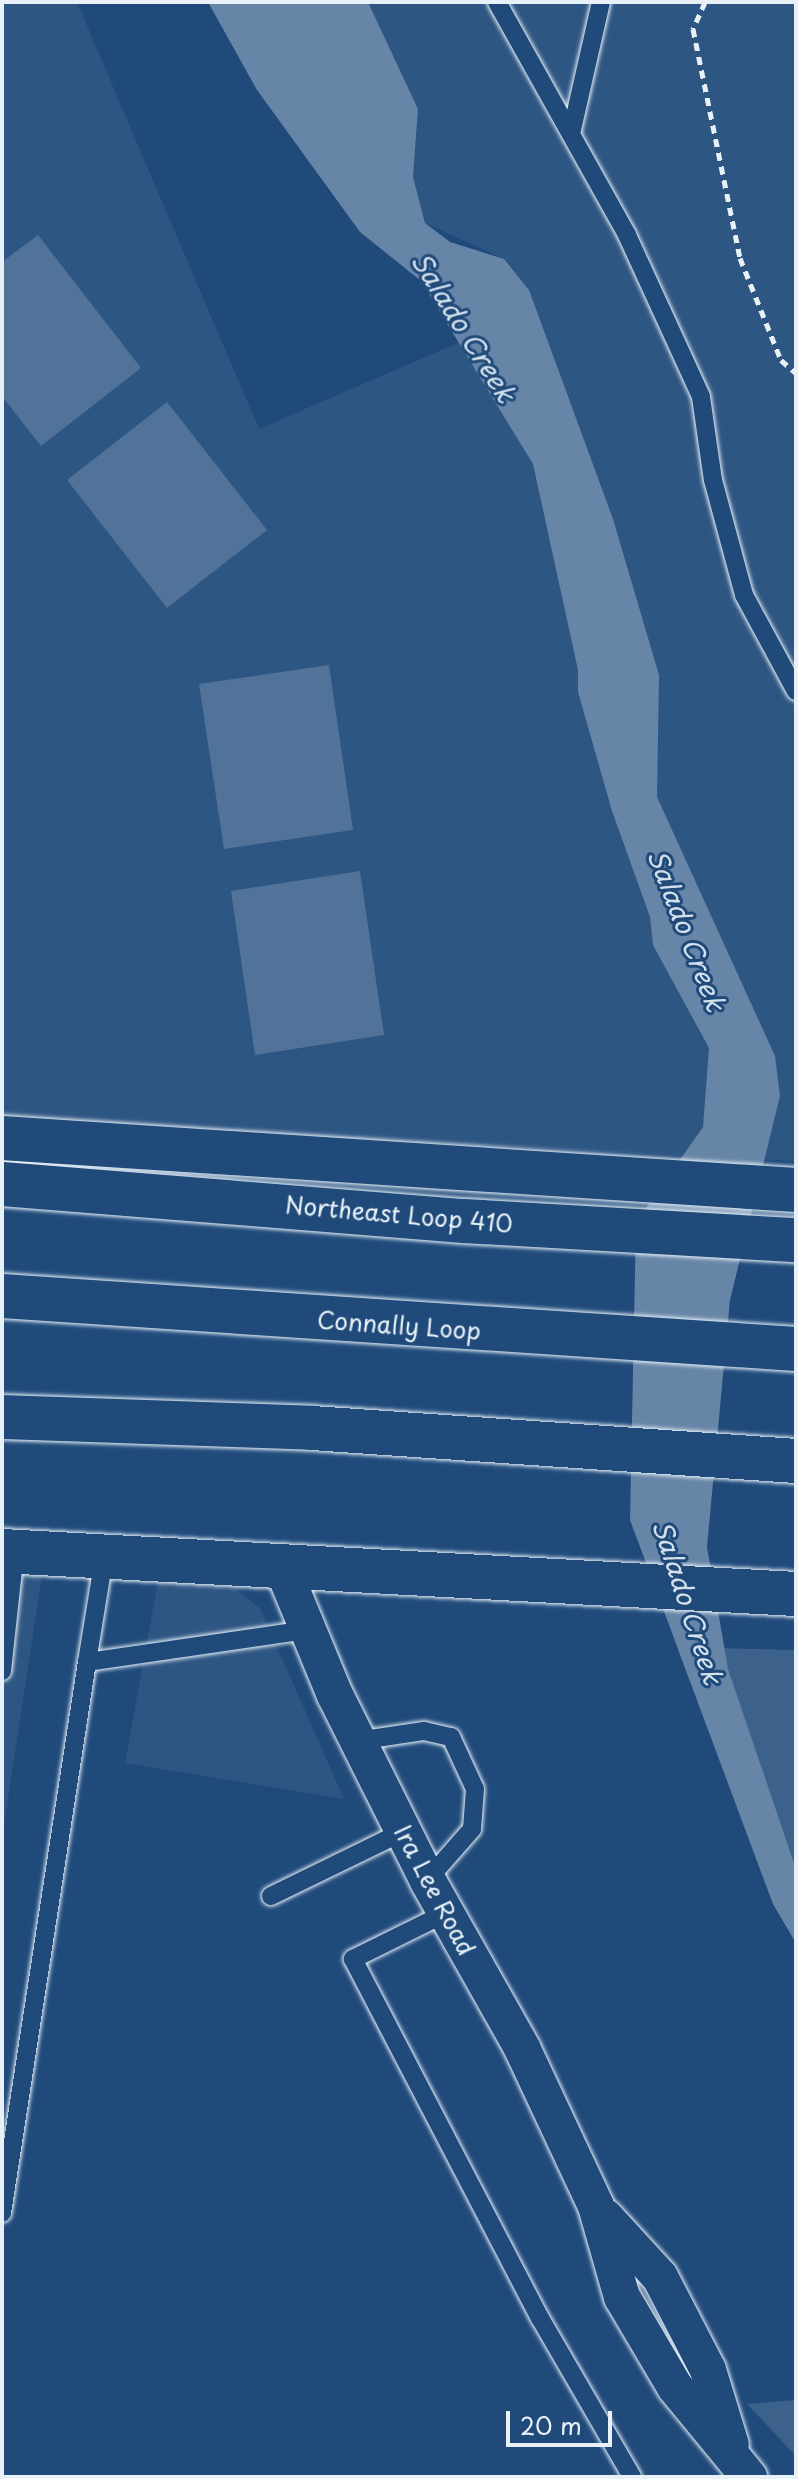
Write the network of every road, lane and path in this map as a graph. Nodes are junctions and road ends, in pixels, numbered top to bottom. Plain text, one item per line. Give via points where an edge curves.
1 (497, 2) edge
2 (601, 2) edge
3 (705, 2) edge
4 (571, 134) junction
5 (796, 373) edge
6 (796, 691) edge
7 (2, 1138) edge
8 (2, 1184) edge
9 (790, 1189) edge
10 (796, 1240) edge
11 (2, 1296) edge
12 (796, 1349) edge
13 (2, 1417) edge
14 (796, 1461) edge
15 (9, 1551) edge
16 (104, 1558) junction
17 (283, 1569) junction
18 (796, 1594) edge
19 (306, 1630) junction
20 (87, 1662) junction
21 (2, 1671) edge
22 (357, 1741) junction
23 (404, 1831) junction
24 (428, 1879) junction
25 (271, 1896) dead end
26 (446, 1913) junction
27 (2, 2213) edge
28 (742, 2467) edge
29 (632, 2477) edge

1 - 4 lane
2 - 4 lane
3 - 5 path via 693,29 740,258 781,360
4 - 6 lane via 627,235 701,397 713,480 744,595
7 - 9 main road
8 - 10 main road, Northeast Loop 410
11 - 12 main road, Connally Loop
13 - 14 main road via 312,1428
15 - 16 main road
15 - 21 lane
16 - 17 main road
16 - 20 lane
17 - 18 main road
17 - 19 street, Ira Lee Road
19 - 20 lane
19 - 22 street, Ira Lee Road
20 - 27 lane
22 - 23 street, Ira Lee Road
22 - 24 lane via 424,1731 451,1737 475,1789 472,1829
23 - 24 street, Ira Lee Road
23 - 25 lane
24 - 26 street, Ira Lee Road
26 - 28 street, Ira Lee Road via 522,2048 596,2206 622,2297 675,2387
26 - 29 lane via 353,1959 540,2318

